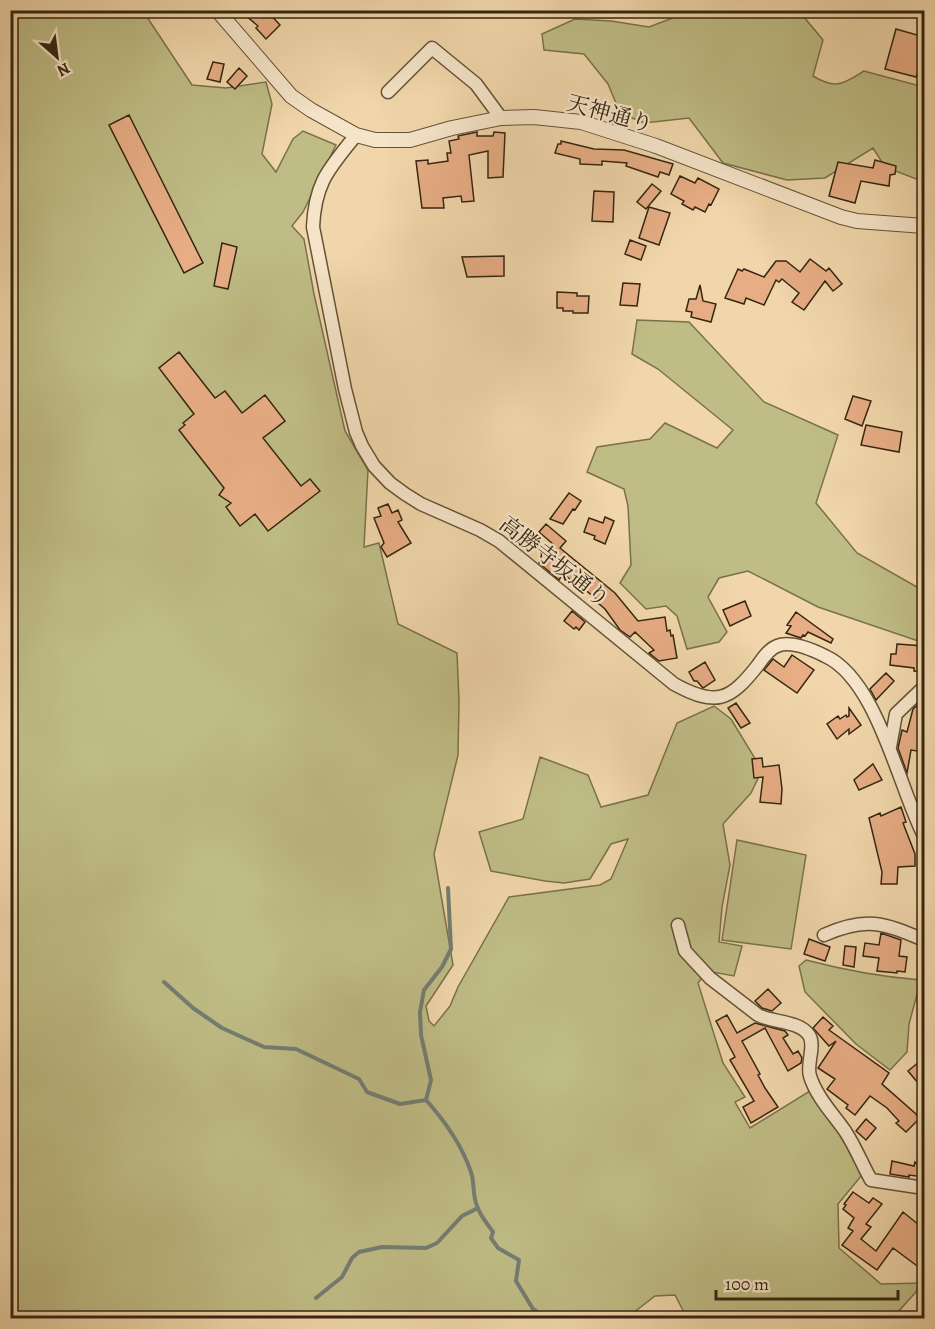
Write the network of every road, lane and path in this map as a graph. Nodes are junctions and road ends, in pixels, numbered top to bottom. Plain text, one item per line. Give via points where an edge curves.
1 (217, 10) edge
2 (388, 92) dead end
3 (501, 118) junction
4 (356, 135) junction
5 (924, 226) edge
6 (924, 687) edge
7 (890, 748) junction
8 (924, 836) edge
9 (678, 925) dead end
10 (824, 935) dead end
11 (924, 940) edge
12 (924, 1188) edge

1 - 4 street, 天神通り via 291,96
2 - 3 street via 432,48 476,84
3 - 4 street, 天神通り via 410,140 375,140
3 - 5 street, 天神通り via 581,122 656,146 841,217
4 - 7 street, 高勝寺坂通り via 325,175 314,204 313,227 356,432 374,466 390,483 421,504 499,541 688,692 702,697 727,695 739,688 776,646 786,644 827,656 859,686
6 - 7 street via 896,714
7 - 8 street, 高勝寺坂通り
9 - 12 street via 685,951 710,978 758,1015 791,1023 808,1034 808,1072 812,1084 847,1134 871,1180
10 - 11 street via 862,922

